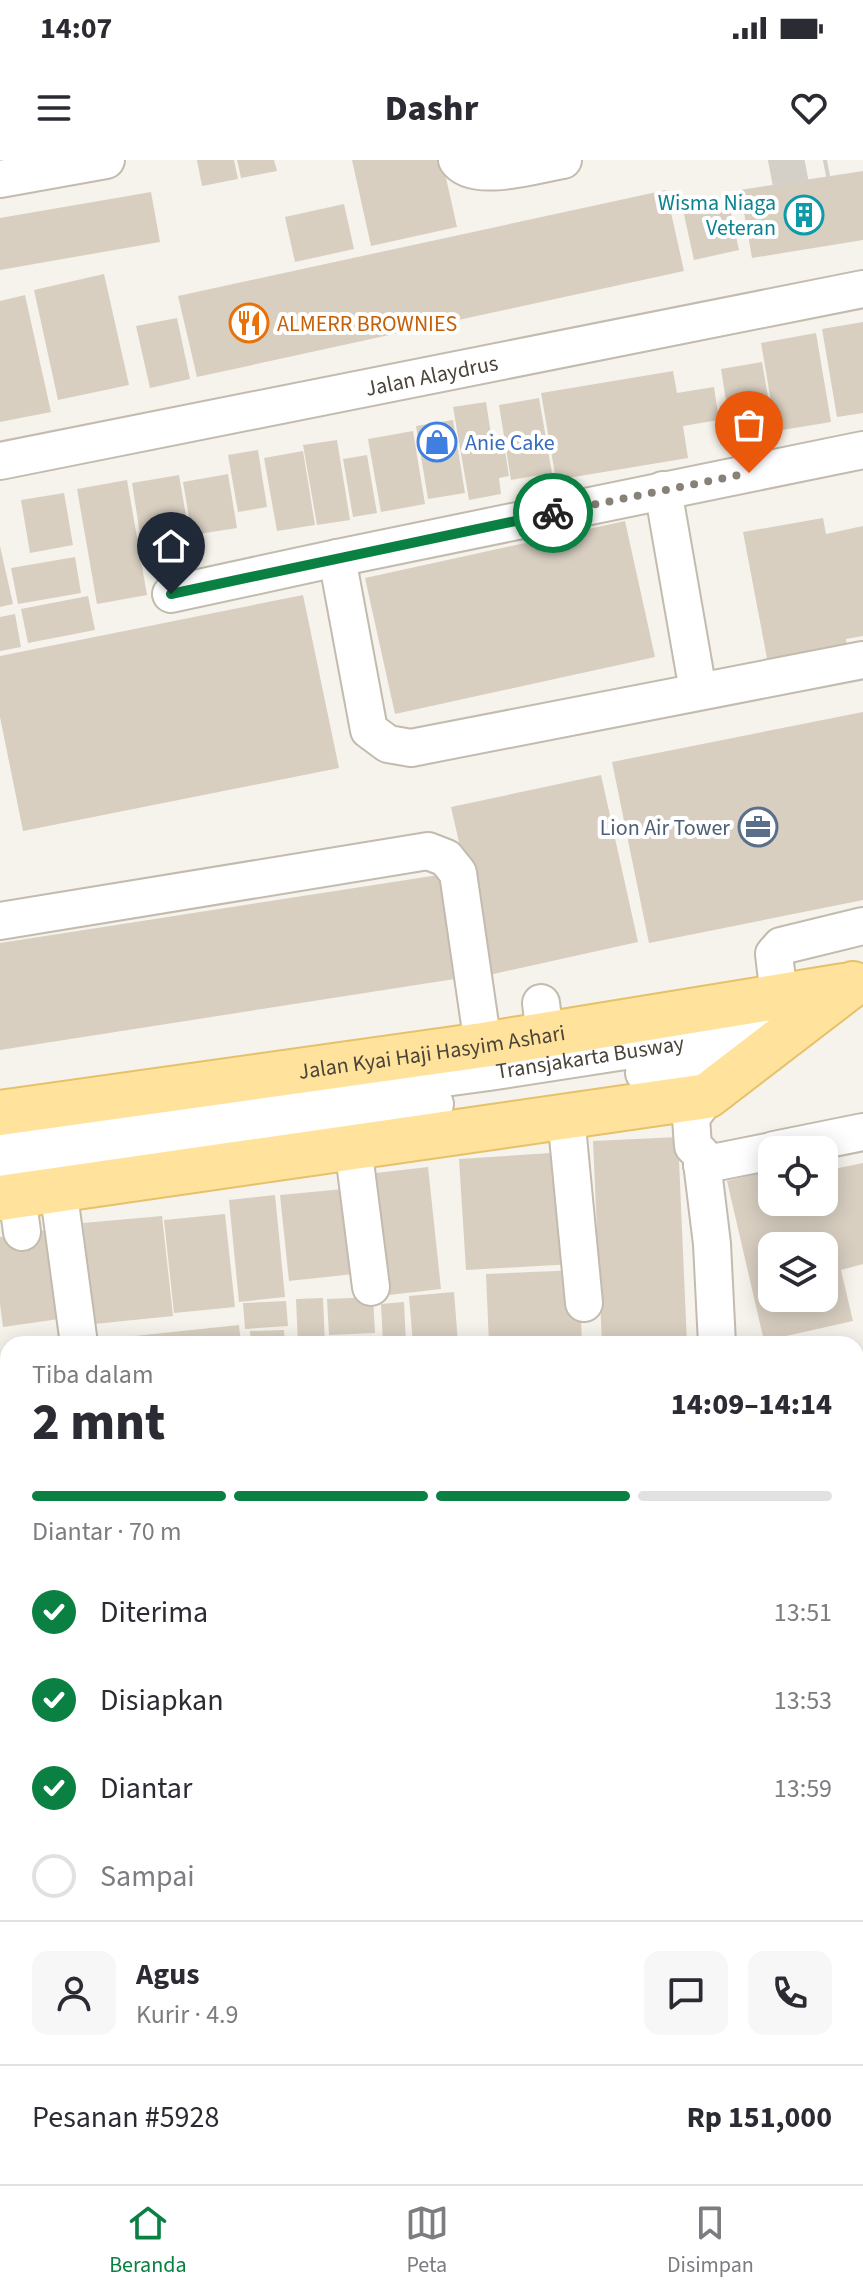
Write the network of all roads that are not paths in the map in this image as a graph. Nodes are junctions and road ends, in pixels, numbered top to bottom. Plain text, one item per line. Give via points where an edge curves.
1 (106, 160) edge
2 (457, 160) edge
3 (563, 160) edge
4 (0, 179) edge
5 (863, 289) edge
6 (863, 450) edge
7 (0, 461) edge
8 (663, 490) junction
9 (337, 558) junction
10 (171, 594) dead end
11 (863, 660) edge
12 (698, 691) junction
13 (0, 921) edge
14 (863, 926) edge
15 (858, 983) edge
16 (790, 1010) junction
17 (483, 1045) junction
18 (757, 1056) junction
19 (701, 1100) junction
20 (0, 1113) edge
21 (566, 1116) junction
22 (863, 1132) edge
23 (838, 1137) edge
24 (0, 1142) edge
25 (353, 1146) junction
26 (758, 1152) edge
27 (701, 1160) junction
28 (19, 1197) edge
29 (371, 1287) dead end
30 (584, 1303) dead end
31 (76, 1336) edge
32 (717, 1336) edge

1 - 4 street
2 - 3 street via 481,173
5 - 7 street, Jalan Alaydrus
6 - 8 street
8 - 9 street
8 - 12 street
9 - 10 street
9 - 12 street via 369,730 388,744 411,748
11 - 12 street
13 - 17 street via 428,851 446,858 458,873
14 - 16 street via 775,949
15 - 16 main road, Jalan Kyai Haji Hasyim Ashari
16 - 17 main road, Jalan Kyai Haji Hasyim Ashari via 543,1019
16 - 18 main road
16 - 24 street, Transjakarta Busway via 489,1072
17 - 20 main road, Jalan Kyai Haji Hasyim Ashari
18 - 19 main road
18 - 28 street, Transjakarta Busway
19 - 21 main road
19 - 27 street via 691,1118 693,1146
21 - 25 main road
21 - 30 street
22 - 23 street
25 - 28 main road
25 - 29 street
26 - 27 street
27 - 32 street
28 - 31 street

